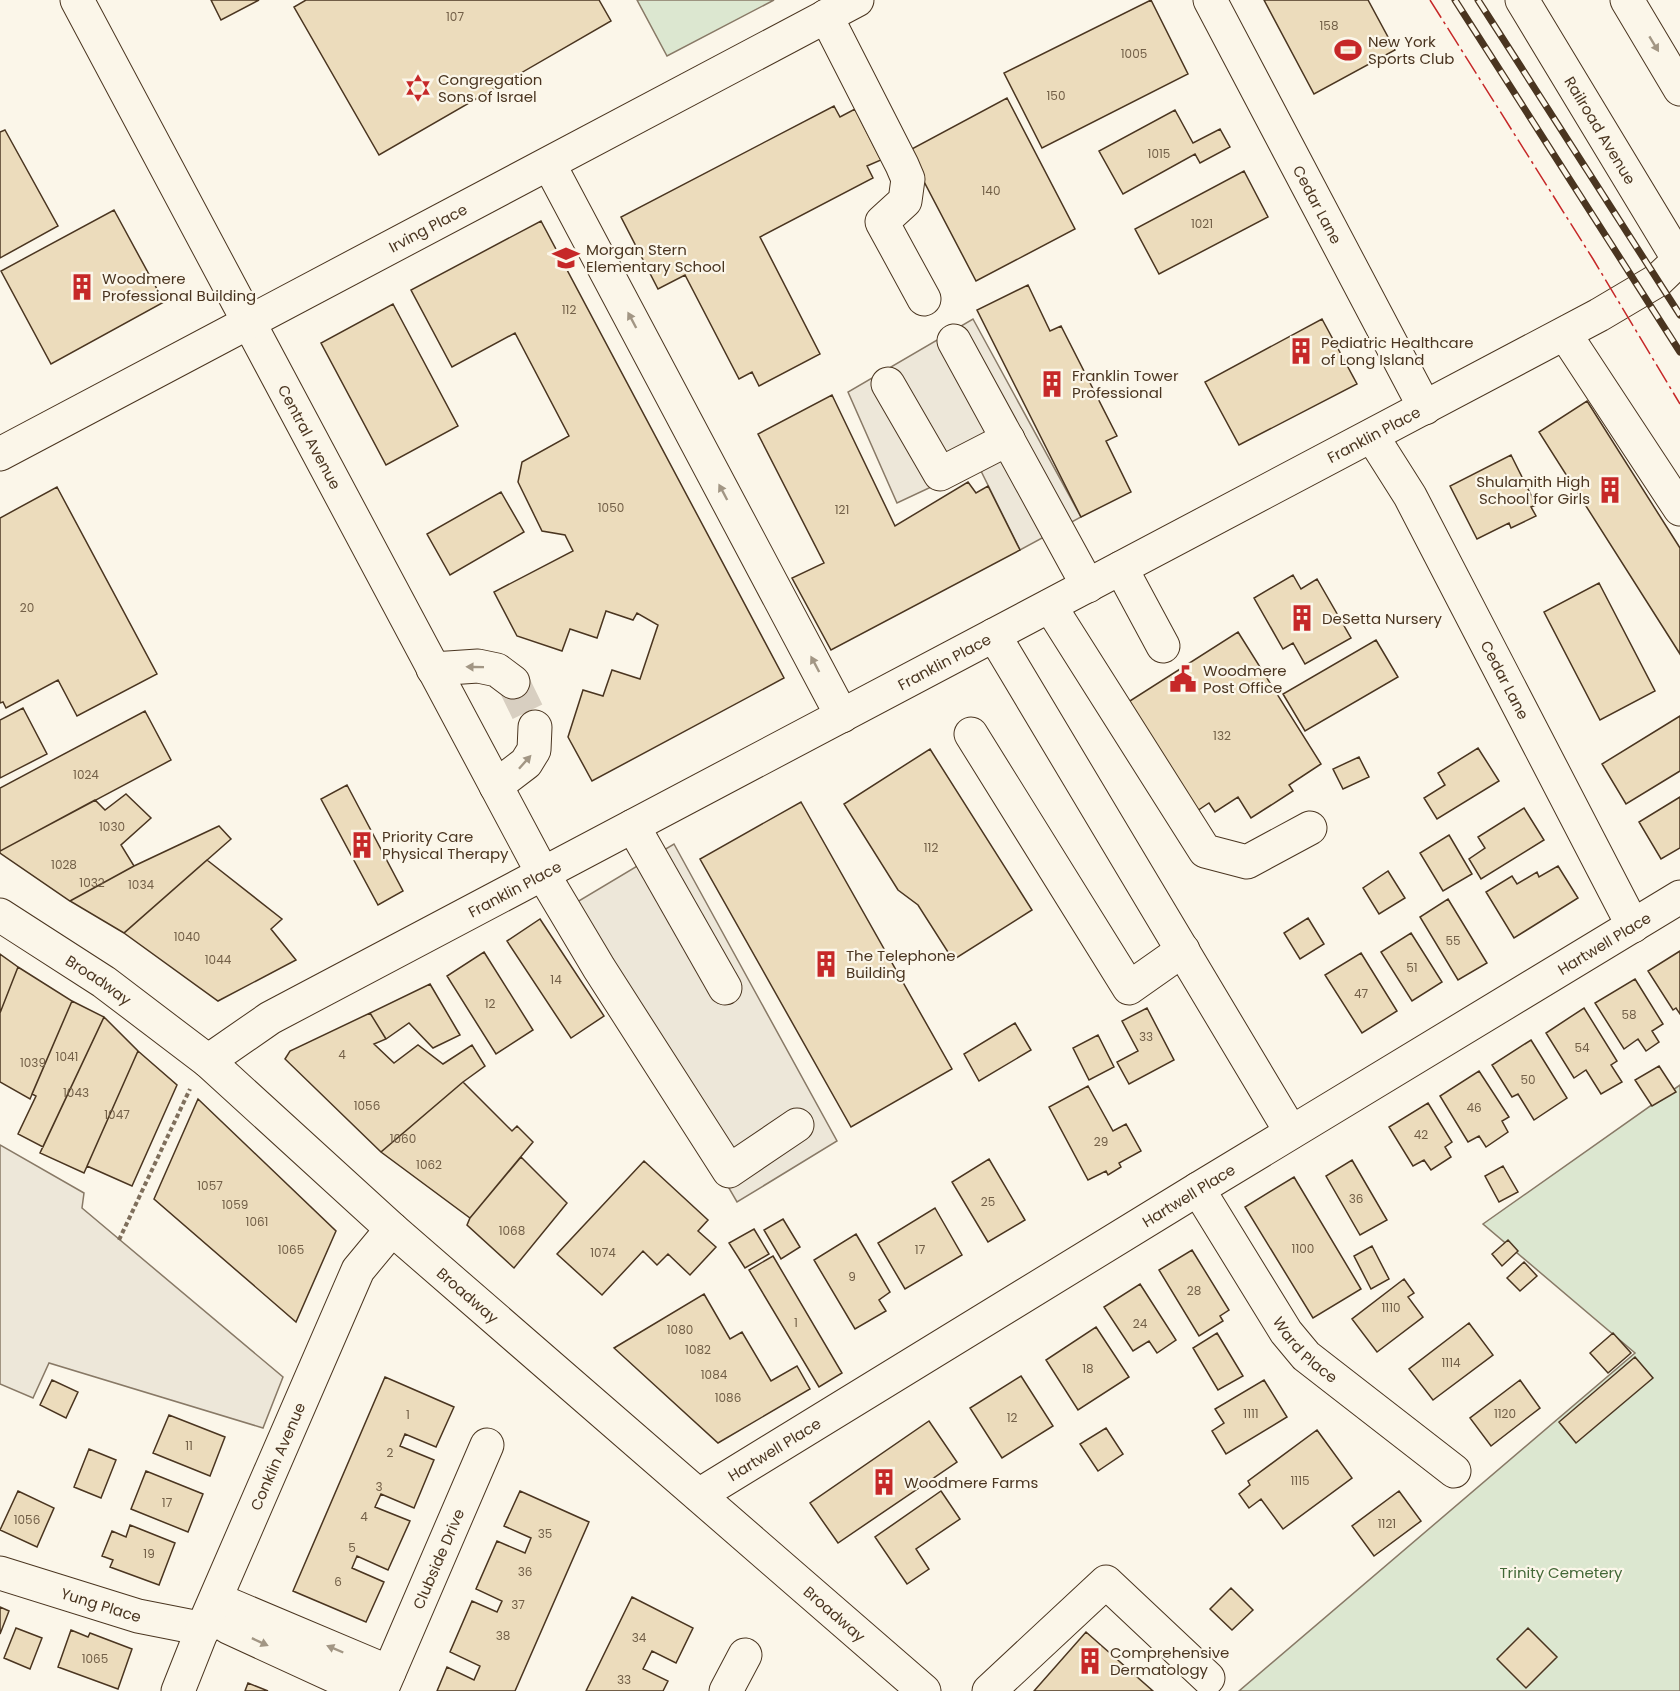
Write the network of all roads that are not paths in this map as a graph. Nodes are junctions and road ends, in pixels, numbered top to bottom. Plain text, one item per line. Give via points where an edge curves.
1 (77, 0) edge
2 (857, 0) edge
3 (1210, 0) edge
4 (1522, 0) edge
5 (1628, 0) edge
6 (826, 16) junction
7 (1680, 88) edge
8 (549, 164) junction
9 (1679, 259) edge
10 (924, 299) dead end
11 (248, 323) junction
12 (1565, 333) junction
13 (954, 341) dead end
14 (888, 384) dead end
15 (1425, 408) junction
16 (1372, 436) junction
17 (1008, 439) junction
18 (0, 454) edge
19 (1680, 508) edge
20 (1121, 568) junction
21 (1088, 586) junction
22 (1050, 606) junction
23 (994, 635) junction
24 (1163, 646) dead end
25 (433, 669) junction
26 (513, 681) tunnel mouth
27 (842, 716) junction
28 (536, 727) tunnel mouth
29 (971, 734) dead end
30 (496, 786) junction
31 (633, 826) junction
32 (1311, 828) dead end
33 (543, 874) junction
34 (1680, 897) edge
35 (0, 915) edge
36 (1633, 926) junction
37 (1183, 950) junction
38 (725, 988) dead end
39 (208, 1061) junction
40 (797, 1125) dead end
41 (1291, 1132) junction
42 (1198, 1189) junction
43 (392, 1229) junction
44 (487, 1445) dead end
45 (1454, 1471) dead end
46 (699, 1495) junction
47 (0, 1573) edge
48 (209, 1615) junction
49 (745, 1655) dead end
50 (1209, 1678) dead end
51 (379, 1684) edge
52 (178, 1691) edge
53 (726, 1691) edge
54 (924, 1691) edge
55 (989, 1691) edge

1 - 11 street, Central Avenue
2 - 6 street, Irving Place
3 - 15 street, Cedar Lane
4 - 9 street, Railroad Avenue
5 -> 7 street
6 - 8 street, Irving Place
6 - 10 street via 908,179 905,201 882,222
8 - 11 street, Irving Place
27 -> 8 street
9 - 12 street, Franklin Place via 1658,280
11 - 18 street, Irving Place
11 - 25 street, Central Avenue
12 - 15 street, Franklin Place
12 - 19 street
13 - 17 street
14 - 17 street via 940,474
15 - 16 street, Franklin Place
16 - 20 street, Franklin Place
16 - 36 street, Cedar Lane via 1410,496
17 - 21 street
20 - 21 street, Franklin Place
20 - 24 street
21 - 22 street, Franklin Place
22 - 23 street, Franklin Place
22 - 32 street via 1205,851 1247,862
23 - 27 street, Franklin Place
23 - 37 street
26 -> 25 street via 497,670 478,666
25 - 30 street, Central Avenue
27 - 31 street, Franklin Place
30 -> 28 street via 526,763 534,750
29 - 37 street via 1129,988
30 - 33 street, Central Avenue
31 - 33 street, Franklin Place
31 - 38 street
33 - 39 street, Franklin Place via 270,1018
33 - 40 street, Central Avenue via 729,1171
34 - 36 street, Hartwell Place
35 - 39 street, Broadway via 104,982
36 - 41 street, Hartwell Place
37 - 41 street
39 - 43 street, Broadway
41 - 42 street, Hartwell Place
42 - 45 street, Ward Place via 1286,1332 1306,1356
42 - 46 street, Hartwell Place
43 - 46 street, Broadway
43 - 48 street, Conklin Avenue via 358,1270
44 - 51 street, Clubside Drive
46 - 54 street, Broadway
47 - 48 street, Yung Place via 138,1616
48 - 51 street, Clubside Drive
48 - 52 street, Conklin Avenue
49 - 53 street
50 - 55 street via 1106,1582

